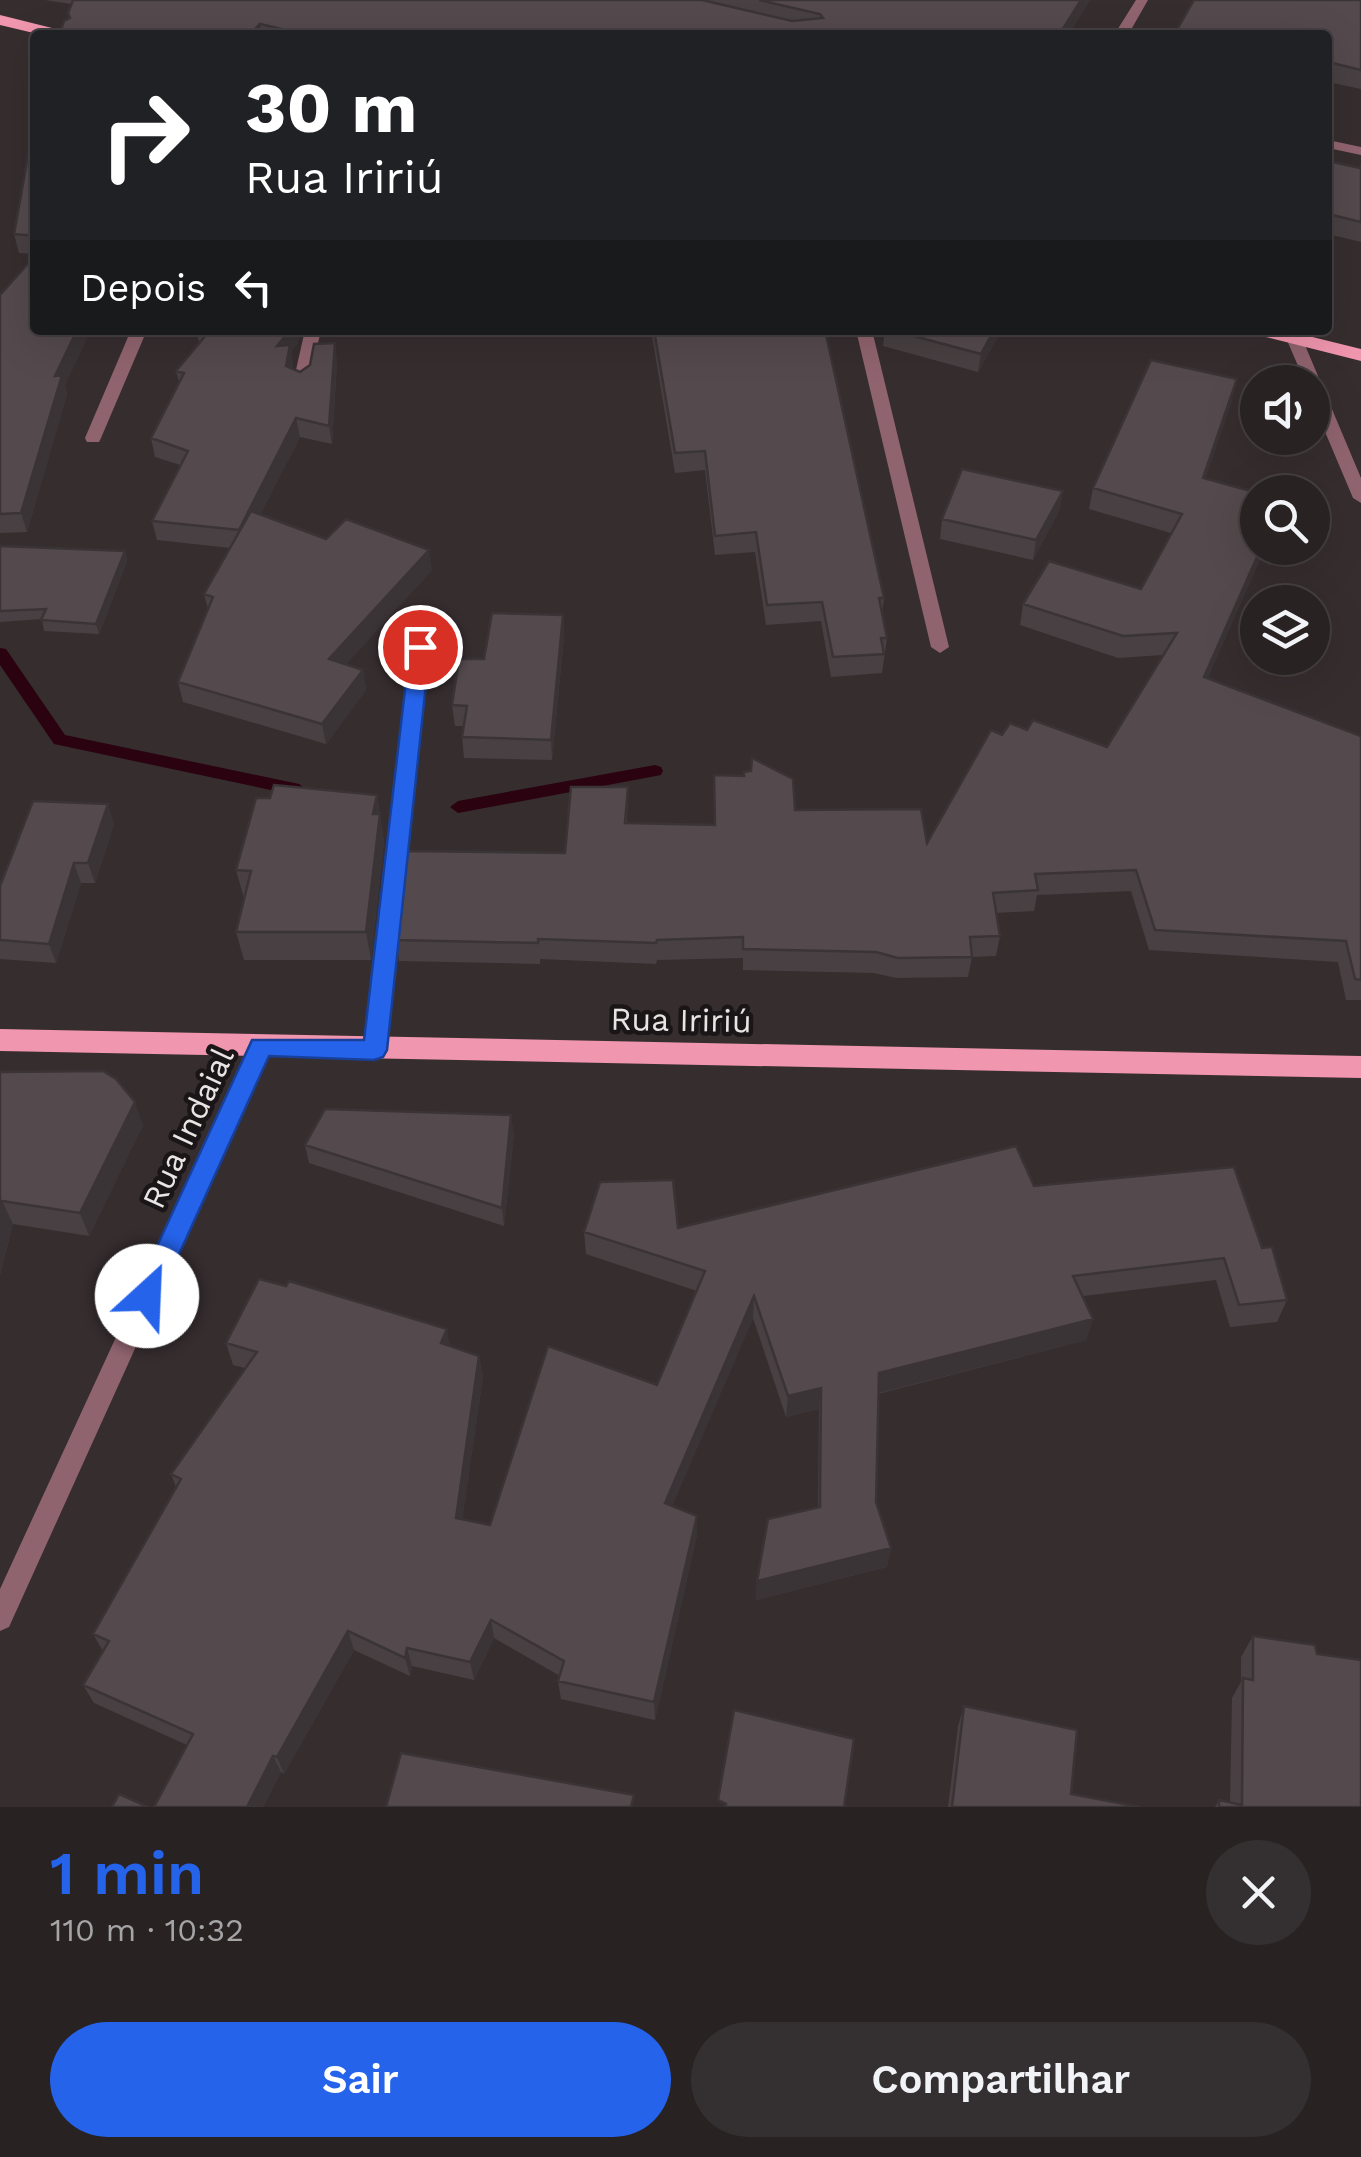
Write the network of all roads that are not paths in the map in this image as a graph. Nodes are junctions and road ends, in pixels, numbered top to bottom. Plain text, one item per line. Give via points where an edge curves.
1 (1142, 0) edge
2 (0, 20) edge
3 (41, 30) edge
4 (1124, 30) edge
5 (1332, 145) edge
6 (1361, 151) edge
7 (137, 335) edge
8 (312, 335) edge
9 (865, 335) edge
10 (1292, 335) edge
11 (1295, 335) edge
12 (1361, 355) edge
13 (301, 383) edge
14 (93, 438) dead end
15 (1361, 498) edge
16 (420, 647) dead end
17 (940, 647) dead end
18 (0, 1040) edge
19 (261, 1046) junction
20 (374, 1050) junction
21 (1361, 1067) edge
22 (0, 1618) edge

1 - 4 street
2 - 3 main road
5 - 6 street
7 - 14 street
8 - 13 street
9 - 17 street
10 - 15 street
11 - 12 main road
16 - 20 street
18 - 19 main road, Rua Iririú
19 - 20 main road, Rua Iririú
19 - 22 street, Rua Indaial
20 - 21 main road, Rua Iririú

